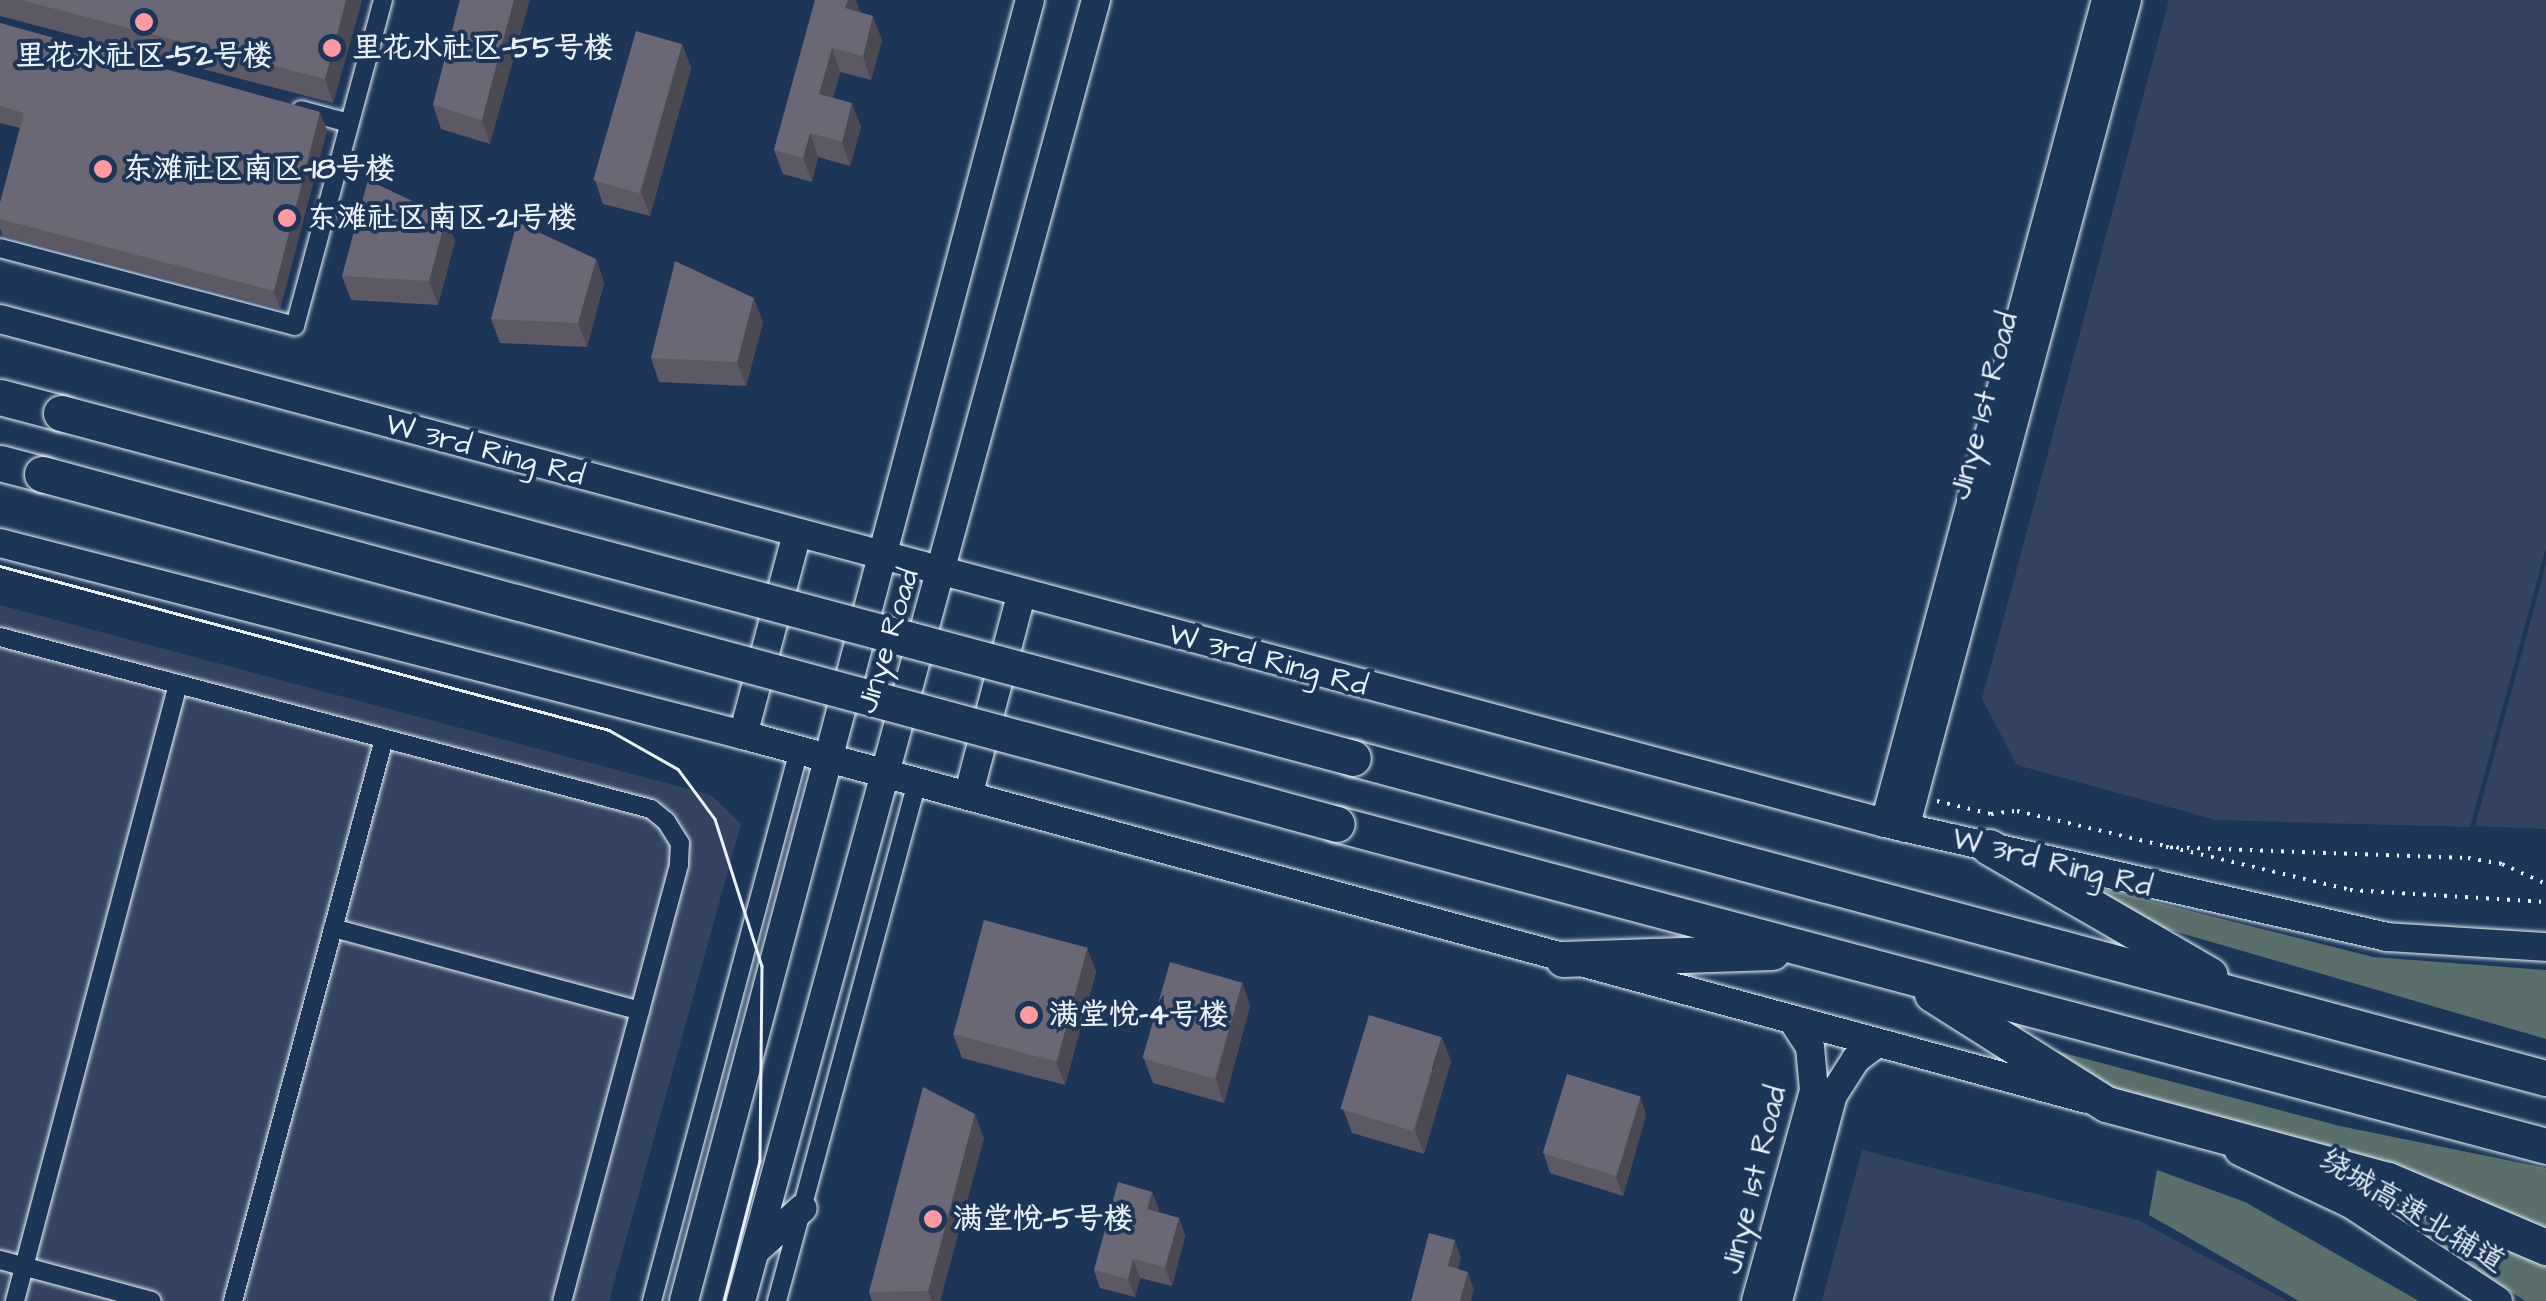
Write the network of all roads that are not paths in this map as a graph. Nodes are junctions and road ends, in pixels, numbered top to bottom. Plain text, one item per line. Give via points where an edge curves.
1 (383, 0) edge
2 (1030, 0) edge
3 (1096, 0) edge
4 (2106, 0) edge
5 (2127, 0) edge
6 (276, 103) edge
7 (349, 123) junction
8 (0, 248) edge
9 (0, 319) edge
10 (0, 396) edge
11 (0, 463) edge
12 (797, 534) junction
13 (0, 542) edge
14 (880, 557) junction
15 (943, 574) junction
16 (1021, 594) junction
17 (0, 637) edge
18 (178, 684) junction
19 (743, 735) junction
20 (384, 738) junction
21 (800, 750) junction
22 (828, 758) junction
23 (883, 772) junction
24 (918, 782) junction
25 (968, 796) junction
26 (1895, 826) junction
27 (1989, 847) junction
28 (333, 928) junction
29 (2546, 947) edge
30 (1808, 950) junction
31 (1563, 960) junction
32 (1901, 975) junction
33 (2250, 998) junction
34 (640, 1011) junction
35 (1793, 1021) junction
36 (1877, 1043) junction
37 (2546, 1078) edge
38 (2106, 1104) junction
39 (2184, 1124) junction
40 (2546, 1146) edge
41 (803, 1208) junction
42 (2546, 1248) edge
43 (754, 1252) junction
44 (0, 1260) edge
45 (24, 1267) junction
46 (15, 1301) edge
47 (152, 1301) edge
48 (233, 1301) edge
49 (562, 1301) edge
50 (652, 1301) edge
51 (684, 1301) edge
52 (741, 1301) edge
53 (778, 1301) edge
54 (1756, 1301) edge
55 (1778, 1301) edge
56 (2498, 1301) edge

1 - 7 street
2 - 14 main road, Jinye Road
3 - 15 main road, Jinye Road
4 - 26 main road, Jinye 1st Road
5 - 26 main road, Jinye 1st Road via 1914,794
6 - 7 street
7 - 8 street via 296,326
9 - 12 main road, W 3rd Ring Rd
10 - 33 highway, bridge
11 - 30 highway, bridge
12 - 14 main road, W 3rd Ring Rd
12 - 19 main road
13 - 19 main road
14 - 15 main road, W 3rd Ring Rd
14 - 22 main road, Jinye Road
15 - 16 main road, W 3rd Ring Rd
15 - 23 main road, Jinye Road
16 - 25 main road
16 - 26 main road, W 3rd Ring Rd
17 - 18 street
18 - 20 street
18 - 45 street
19 - 21 main road
20 - 28 street
20 - 34 street via 651,809 666,821 680,842 680,865
21 - 22 main road
21 - 50 street
22 - 23 main road
22 - 51 main road, Jinye Road
23 - 24 main road
23 - 43 main road, Jinye Road
24 - 25 main road
24 - 41 street
25 - 31 main road
26 - 27 main road, W 3rd Ring Rd
27 - 29 main road, W 3rd Ring Rd via 2387,937
27 - 33 highway
28 - 34 street
28 - 48 street
30 - 31 highway
30 - 32 highway
31 - 35 main road
32 - 38 highway
32 - 40 highway
33 - 37 highway
34 - 49 street
35 - 36 main road
35 - 54 main road, Jinye 1st Road via 1810,1046 1814,1090
36 - 38 main road
36 - 55 main road, Jinye 1st Road via 1856,1058 1833,1095
38 - 39 highway
39 - 42 highway via 2388,1180
39 - 56 main road, 绕城高速北辅道 via 2351,1204
41 - 43 main road
41 - 53 street
43 - 52 main road, Jinye Road
44 - 45 street
45 - 46 street
45 - 47 street

